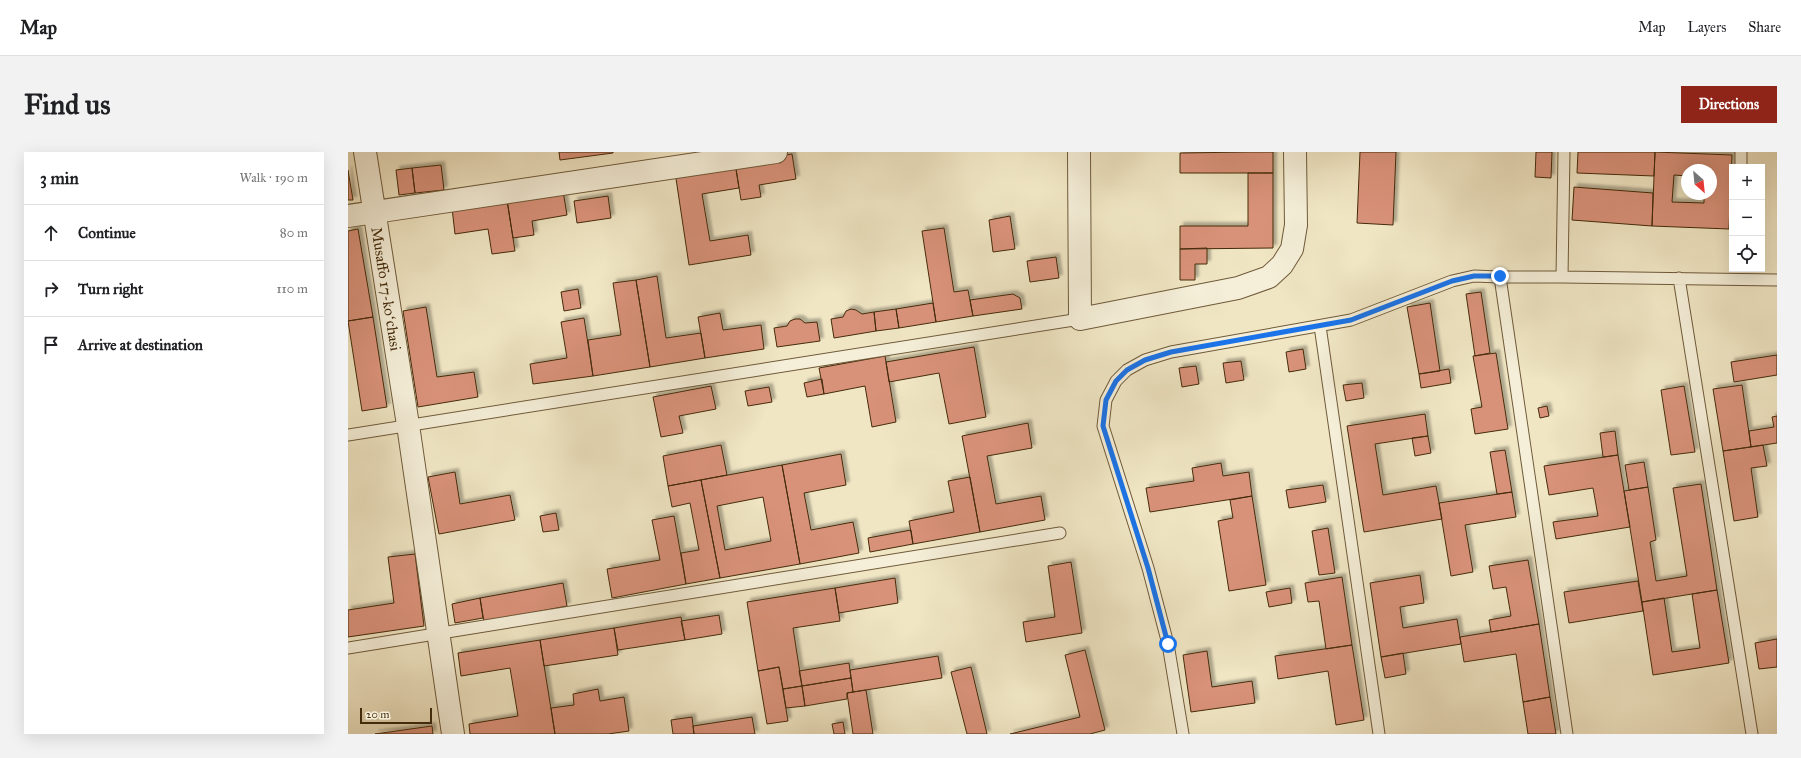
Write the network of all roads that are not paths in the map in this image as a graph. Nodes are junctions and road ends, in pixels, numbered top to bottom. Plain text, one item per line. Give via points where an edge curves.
1 (365, 152) edge
2 (776, 152) edge
3 (1080, 152) edge
4 (1295, 152) edge
5 (1564, 152) edge
6 (1742, 152) edge
7 (1741, 164) edge
8 (373, 212) junction
9 (348, 216) edge
10 (1736, 274) edge
11 (1500, 276) junction
12 (1562, 277) junction
13 (1678, 278) junction
14 (1777, 280) edge
15 (1080, 319) junction
16 (1320, 326) junction
17 (408, 425) junction
18 (348, 435) edge
19 (1060, 533) dead end
20 (438, 633) junction
21 (348, 648) edge
22 (453, 734) edge
23 (1183, 734) edge
24 (1379, 734) edge
25 (1567, 734) edge
26 (1752, 734) edge

1 - 8 street, Musaffo 17-koʻchasi
2 - 8 street
3 - 15 street
4 - 15 street via 1296,225 1292,249 1282,265 1269,277 1238,288
5 - 12 lane
6 - 7 lane
8 - 9 street
8 - 17 street, Musaffo 17-koʻchasi
10 - 13 lane
10 - 14 lane
11 - 12 lane
11 - 16 lane via 1474,276 1452,281 1351,320
11 - 25 lane
12 - 13 lane
13 - 26 lane
15 - 17 lane
16 - 23 lane via 1171,352 1145,360 1127,370 1116,381 1106,400 1103,426 1148,568 1168,644
16 - 24 lane
17 - 18 lane
17 - 20 street, Musaffo 17-koʻchasi
19 - 20 lane
20 - 21 lane
20 - 22 street, Musaffo 17-koʻchasi

